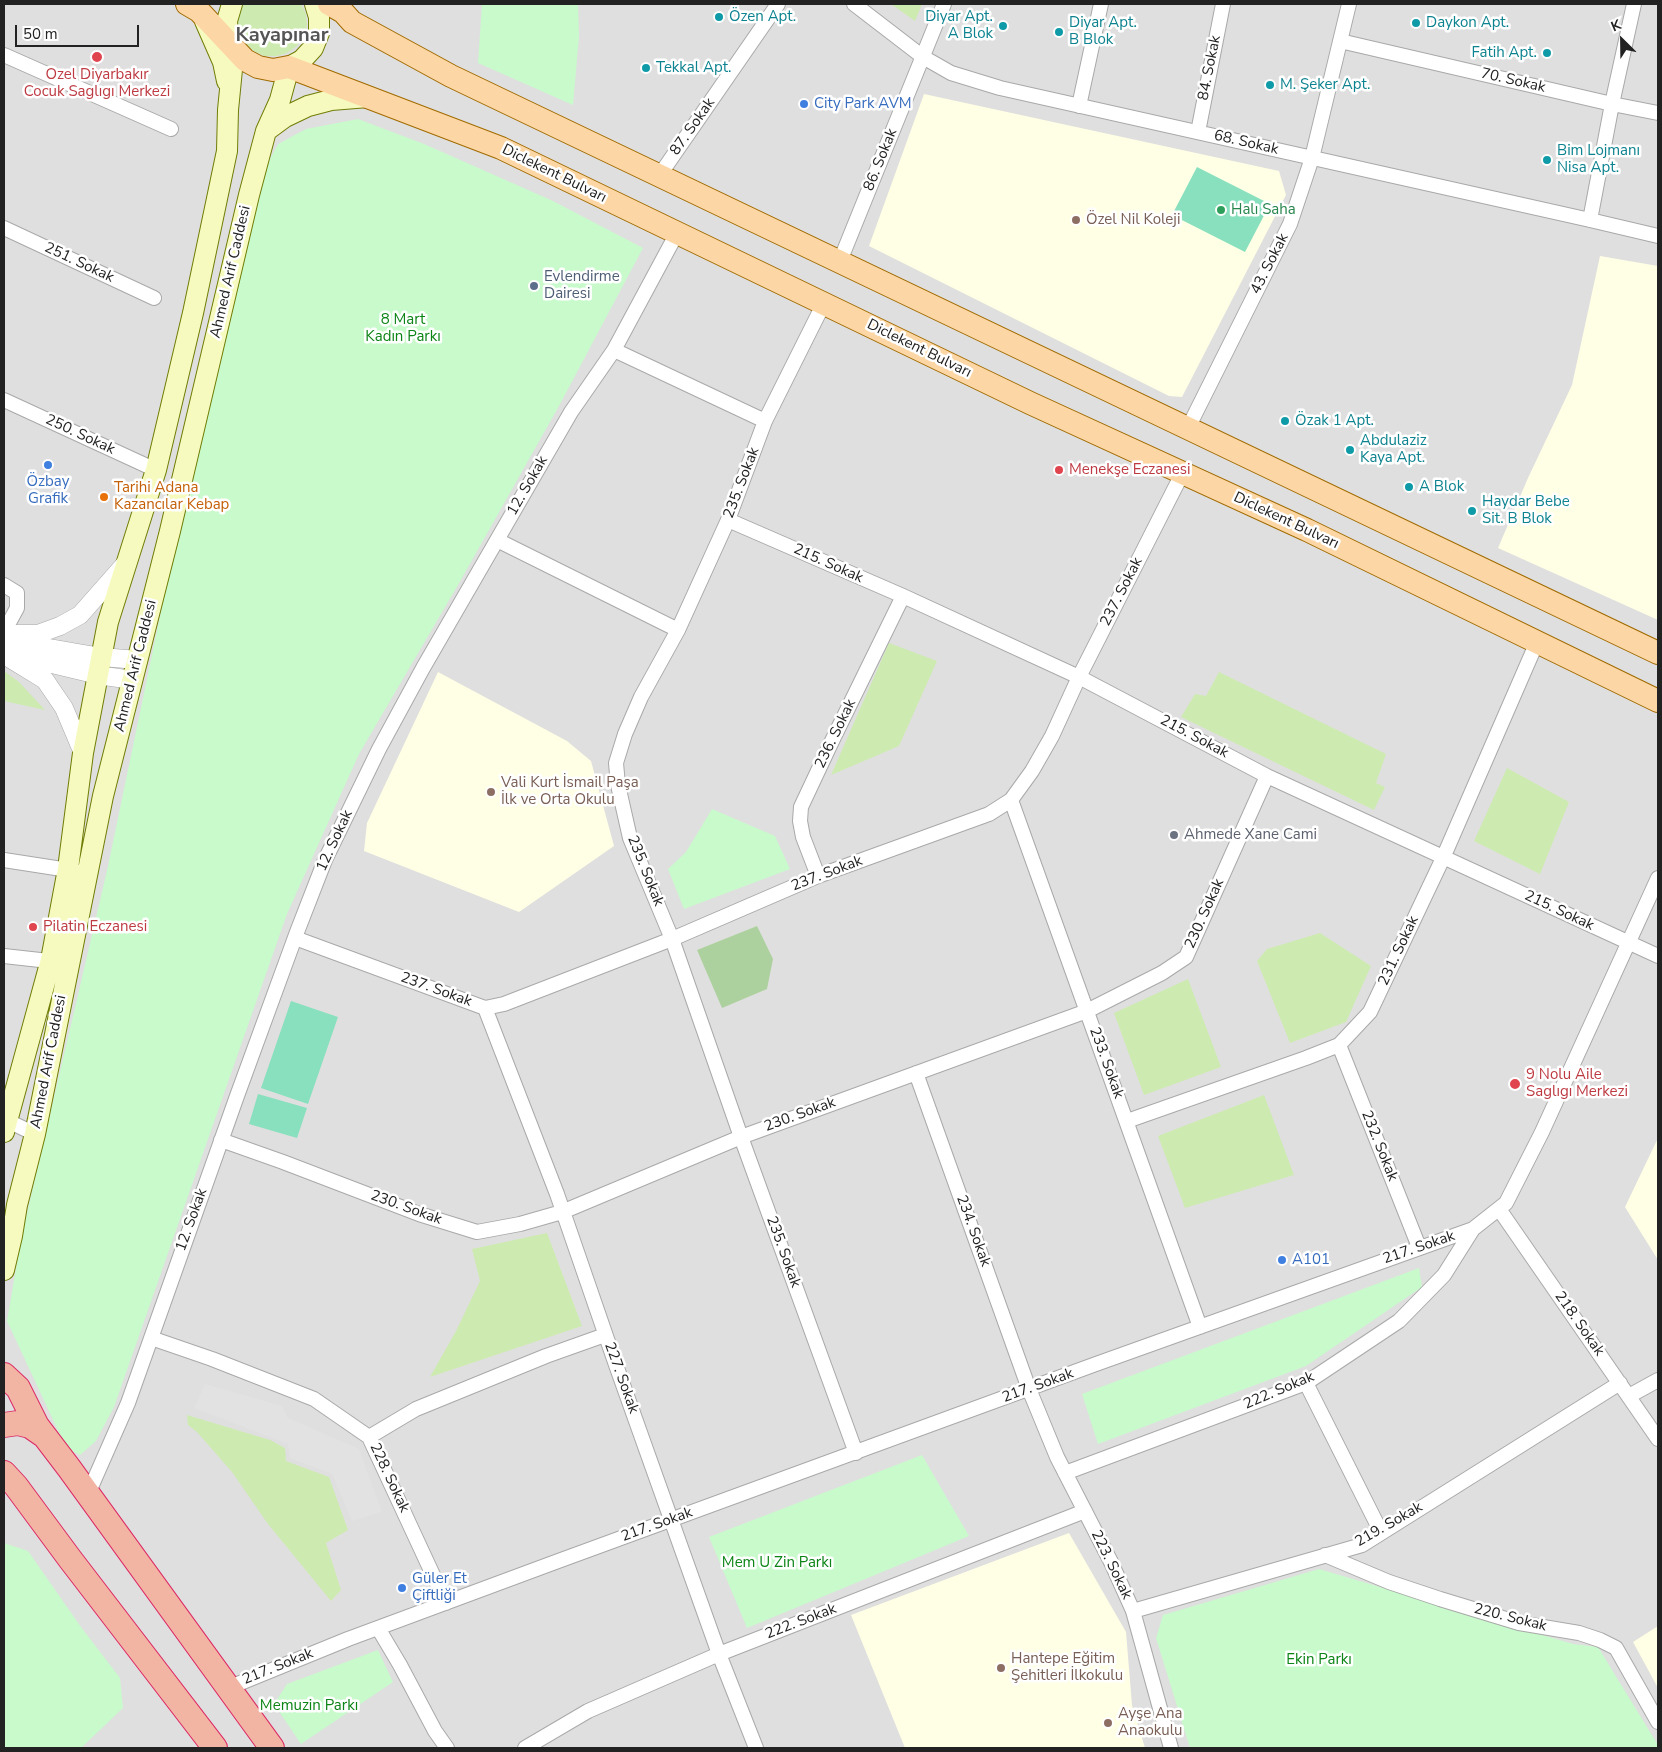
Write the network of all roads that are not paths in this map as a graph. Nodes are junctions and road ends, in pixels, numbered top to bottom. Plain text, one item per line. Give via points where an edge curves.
1 (232, 4) edge
2 (315, 4) edge
3 (329, 4) edge
4 (778, 4) edge
5 (854, 4) edge
6 (944, 4) edge
7 (1101, 4) edge
8 (1223, 4) edge
9 (1350, 4) edge
10 (1634, 4) edge
11 (193, 7) edge
12 (1340, 41) junction
13 (234, 49) junction
14 (4, 55) edge
15 (923, 57) junction
16 (289, 67) junction
17 (368, 97) junction
18 (1612, 104) junction
19 (1079, 106) junction
20 (228, 110) junction
21 (1658, 113) edge
22 (171, 129) dead end
23 (266, 131) junction
24 (1198, 132) junction
25 (1312, 158) junction
26 (659, 176) junction
27 (1590, 220) junction
28 (4, 228) edge
29 (677, 233) junction
30 (1658, 236) edge
31 (840, 260) junction
32 (154, 298) dead end
33 (824, 303) junction
34 (614, 350) junction
35 (4, 400) edge
36 (765, 420) junction
37 (1188, 428) junction
38 (156, 470) junction
39 (1183, 472) junction
40 (728, 520) junction
41 (497, 540) junction
42 (127, 562) junction
43 (4, 585) edge
44 (903, 596) junction
45 (4, 623) edge
46 (678, 630) junction
47 (4, 634) edge
48 (4, 640) edge
49 (1537, 642) junction
50 (4, 646) edge
51 (1658, 653) edge
52 (4, 654) edge
53 (138, 660) junction
54 (99, 666) junction
55 (1079, 677) junction
56 (132, 680) junction
57 (1658, 701) edge
58 (83, 753) junction
59 (1267, 776) junction
60 (1011, 800) junction
61 (1443, 858) junction
62 (4, 860) edge
63 (68, 868) junction
64 (87, 875) junction
65 (818, 876) junction
66 (1658, 878) edge
67 (295, 938) junction
68 (672, 939) junction
69 (1628, 944) junction
70 (4, 956) edge
71 (1658, 956) edge
72 (60, 963) junction
73 (484, 1008) junction
74 (1087, 1011) junction
75 (1339, 1045) junction
76 (916, 1073) junction
77 (1126, 1121) junction
78 (5, 1125) edge
79 (35, 1134) junction
80 (741, 1137) junction
81 (221, 1140) junction
82 (1499, 1209) junction
83 (562, 1212) junction
84 (1473, 1229) junction
85 (1420, 1248) junction
86 (4, 1270) edge
87 (1200, 1327) junction
88 (605, 1335) junction
89 (151, 1338) junction
90 (4, 1375) edge
91 (1658, 1380) edge
92 (1306, 1383) junction
93 (1620, 1384) junction
94 (1029, 1389) junction
95 (1629, 1396) junction
96 (4, 1425) edge
97 (43, 1434) junction
98 (370, 1437) junction
99 (1658, 1439) edge
100 (856, 1453) junction
101 (1065, 1473) junction
102 (5, 1479) edge
103 (88, 1494) junction
104 (1085, 1512) junction
105 (672, 1520) junction
106 (1381, 1532) junction
107 (1325, 1555) junction
108 (446, 1603) junction
109 (1133, 1611) junction
110 (378, 1628) junction
111 (719, 1654) junction
112 (228, 1688) junction
113 (1658, 1722) edge
114 (530, 1747) edge
115 (215, 1748) edge
116 (272, 1748) edge
117 (447, 1748) edge
118 (756, 1748) edge
119 (1170, 1748) edge

1 - 13 main road via 227,21
2 - 16 main road via 319,33 313,48 302,60
3 - 26 main road via 352,22 451,76
4 - 26 street, 87. Sokak
5 - 15 street, 68. Sokak
6 - 15 street, 86. Sokak
7 - 19 street
8 - 24 street, 84. Sokak
9 - 12 street, 43. Sokak
10 - 18 street
11 - 13 main road, Diclekent Bulvarı
11 - 20 main road via 213,37 223,62
12 - 18 street, 70. Sokak
12 - 25 street, 43. Sokak
13 - 16 main road, Diclekent Bulvarı via 258,67 273,70
13 - 20 main road, Ahmed Arif Caddesi
14 - 22 street
15 - 19 street, 68. Sokak via 951,73
15 - 31 street, 86. Sokak
16 - 17 main road, Diclekent Bulvarı
16 - 23 main road, Ahmed Arif Caddesi via 280,100
17 - 23 main road via 331,100 308,106
17 - 29 main road, Diclekent Bulvarı via 501,148
18 - 21 street, 70. Sokak
18 - 27 street
19 - 24 street, 68. Sokak
20 - 38 main road, Ahmed Arif Caddesi via 227,151
23 - 53 main road, Ahmed Arif Caddesi
24 - 25 street, 68. Sokak
25 - 27 street, 68. Sokak
25 - 37 street, 43. Sokak via 1290,224
26 - 31 main road
27 - 30 street, 68. Sokak
28 - 32 street, 251. Sokak
29 - 33 main road, Diclekent Bulvarı
29 - 34 street, 12. Sokak
31 - 37 main road
33 - 36 street, 235. Sokak
33 - 39 main road, Diclekent Bulvarı via 1030,403
34 - 36 street
34 - 41 street, 12. Sokak via 571,412
35 - 38 street, 250. Sokak
36 - 40 street, 235. Sokak
37 - 51 main road
38 - 42 main road, Ahmed Arif Caddesi
39 - 49 main road, Diclekent Bulvarı
39 - 55 street, 237. Sokak
40 - 44 street, 215. Sokak
40 - 46 street, 235. Sokak
41 - 46 street
41 - 67 street, 12. Sokak via 379,749 326,860
42 - 47 street via 80,615 38,634
42 - 54 main road, Ahmed Arif Caddesi via 108,622
43 - 45 street via 17,594 17,608 10,621
44 - 55 street, 215. Sokak
44 - 65 street, 236. Sokak via 801,807 803,836
46 - 68 street, 235. Sokak via 641,697 616,763 630,838
48 - 54 street
49 - 57 main road, Diclekent Bulvarı
49 - 61 street, 231. Sokak
50 - 54 street via 52,664
52 - 58 street via 45,680 64,708
53 - 54 street
53 - 56 main road, Ahmed Arif Caddesi
54 - 56 street
54 - 58 main road, Ahmed Arif Caddesi
55 - 59 street, 215. Sokak
55 - 60 street, 237. Sokak via 1052,736
56 - 64 main road, Ahmed Arif Caddesi
58 - 63 main road, Ahmed Arif Caddesi
59 - 61 street, 215. Sokak
59 - 74 street, 230. Sokak via 1186,956 1162,973
60 - 65 street, 237. Sokak via 989,814
60 - 74 street, 233. Sokak
61 - 69 street, 215. Sokak
61 - 75 street, 231. Sokak via 1370,1012
62 - 63 street
63 - 64 street
63 - 72 main road, Ahmed Arif Caddesi
64 - 72 main road, Ahmed Arif Caddesi
65 - 68 street, 237. Sokak
66 - 69 street, 217. Sokak
67 - 73 street, 237. Sokak
67 - 81 street, 12. Sokak
68 - 73 street, 237. Sokak via 504,1004
68 - 80 street, 235. Sokak
69 - 71 street, 215. Sokak
69 - 82 street, 217. Sokak via 1542,1132 1506,1203
70 - 72 street
72 - 78 main road, Ahmed Arif Caddesi
72 - 79 main road, Ahmed Arif Caddesi
73 - 83 street, 227. Sokak
74 - 76 street, 230. Sokak
74 - 77 street, 233. Sokak
75 - 77 street, 231. Sokak
75 - 85 street, 232. Sokak
76 - 80 street, 230. Sokak
76 - 94 street, 234. Sokak
77 - 87 street, 233. Sokak
78 - 79 street
79 - 86 main road, Ahmed Arif Caddesi
80 - 83 street, 230. Sokak
80 - 100 street, 235. Sokak
81 - 83 street, 230. Sokak via 477,1232
81 - 89 street, 12. Sokak
82 - 84 street, 217. Sokak
82 - 93 street, 218. Sokak
83 - 88 street, 227. Sokak
84 - 85 street, 217. Sokak
84 - 92 street, 222. Sokak via 1444,1275 1399,1321
85 - 87 street, 217. Sokak
87 - 94 street, 217. Sokak
88 - 98 street via 416,1410
88 - 105 street, 227. Sokak
89 - 98 street, 228. Sokak via 314,1399
89 - 103 street, 12. Sokak via 128,1403
90 - 97 highway via 18,1388
91 - 95 street
92 - 101 street, 222. Sokak
92 - 106 street
93 - 95 street, 218. Sokak
93 - 106 street, 219. Sokak
94 - 100 street, 217. Sokak
94 - 101 street, 223. Sokak
95 - 99 street, 218. Sokak
96 - 97 highway via 30,1426
97 - 103 highway
98 - 108 street, 228. Sokak
100 - 105 street, 217. Sokak
101 - 104 street, 223. Sokak
102 - 115 highway via 16,1486
103 - 112 highway
104 - 109 street, 223. Sokak
104 - 111 street, 222. Sokak
105 - 108 street, 217. Sokak
105 - 111 street, 227. Sokak
106 - 107 street, 219. Sokak via 1362,1544
107 - 109 street, 219. Sokak
107 - 113 street, 220. Sokak via 1440,1600 1519,1623 1579,1633 1616,1648
108 - 110 street, 217. Sokak
109 - 119 street, 223. Sokak
110 - 112 street, 217. Sokak
110 - 117 street
111 - 114 street, 222. Sokak via 588,1711
111 - 118 street, 227. Sokak
112 - 116 highway

